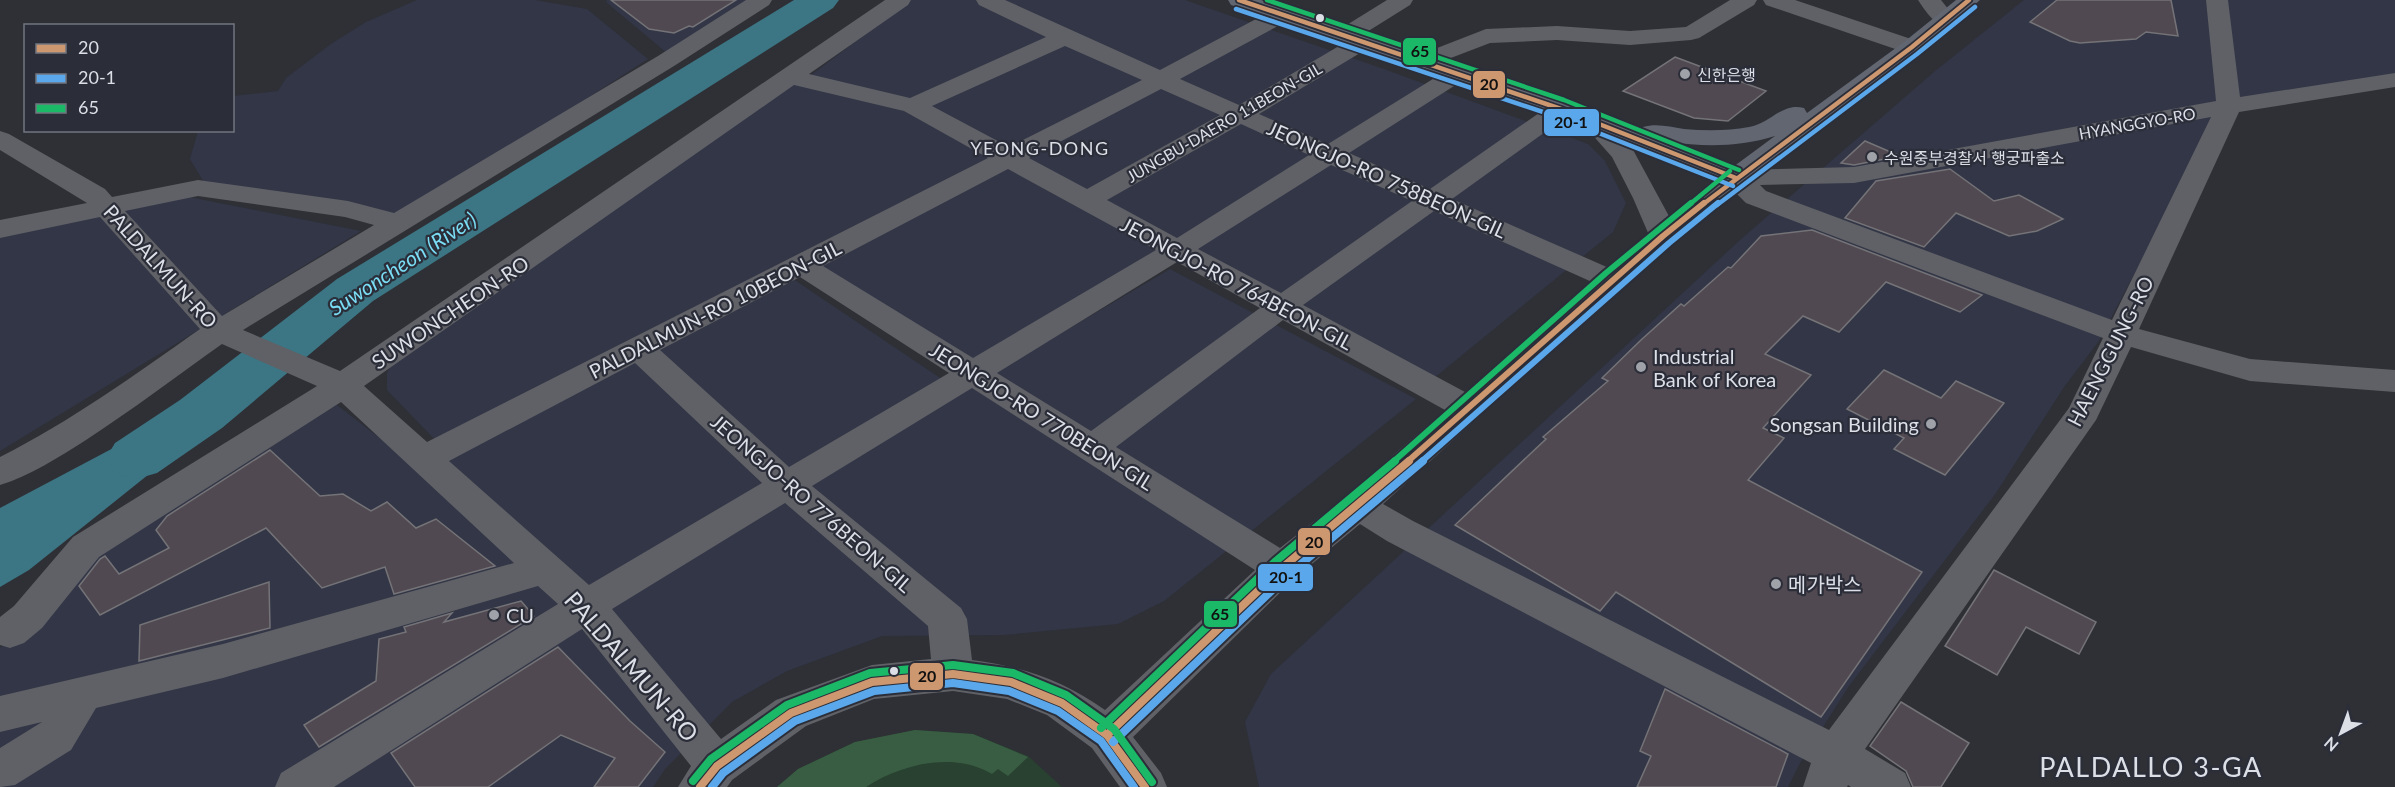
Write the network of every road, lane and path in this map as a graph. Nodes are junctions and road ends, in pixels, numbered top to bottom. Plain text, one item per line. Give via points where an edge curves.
1 (761, 0) edge
2 (900, 0) edge
3 (987, 0) edge
4 (1239, 0) edge
5 (1402, 0) edge
6 (1746, 0) edge
7 (1774, 0) edge
8 (1929, 0) edge
9 (1969, 0) edge
10 (2217, 0) edge
11 (1281, 15) junction
12 (1946, 20) junction
13 (1065, 37) junction
14 (1353, 39) junction
15 (1912, 47) junction
16 (1422, 62) junction
17 (1457, 74) junction
18 (792, 77) junction
19 (1162, 79) junction
20 (2395, 80) edge
21 (1836, 103) junction
22 (913, 106) junction
23 (2229, 106) junction
24 (1561, 110) junction
25 (1241, 114) junction
26 (1594, 122) junction
27 (0, 139) edge
28 (1330, 154) junction
29 (1007, 158) junction
30 (1736, 178) junction
31 (1433, 200) junction
32 (1086, 201) junction
33 (105, 206) junction
34 (397, 223) junction
35 (0, 229) edge
36 (1664, 236) junction
37 (1177, 250) junction
38 (801, 265) junction
39 (1612, 280) junction
40 (1281, 307) junction
41 (223, 333) junction
42 (2121, 334) junction
43 (638, 348) junction
44 (973, 373) junction
45 (334, 381) junction
46 (2395, 381) edge
47 (1468, 408) junction
48 (1092, 447) junction
49 (423, 459) junction
50 (0, 472) edge
51 (787, 485) junction
52 (1358, 506) junction
53 (1282, 568) junction
54 (544, 569) junction
55 (586, 606) junction
56 (10, 632) dead end
57 (953, 674) junction
58 (83, 694) junction
59 (0, 714) edge
60 (1107, 735) junction
61 (0, 771) edge
62 (1831, 771) edge
63 (709, 777) edge
64 (297, 787) edge
65 (1145, 787) edge
66 (1889, 787) edge

1 - 34 street
2 - 18 street, SUWONCHEON-RO
3 - 13 street, JEONGJO-RO 758BEON-GIL
4 - 11 main road
5 - 14 street, JUNGBU-DAERO 11BEON-GIL
6 - 16 street via 1691,33 1630,38 1557,33 1486,36
7 - 15 street
8 - 12 street
9 - 12 main road
10 - 23 street
11 - 14 main road
11 - 19 street, PALDALMUN-RO 10BEON-GIL
12 - 15 main road
13 - 19 street, JEONGJO-RO 758BEON-GIL
13 - 22 street
14 - 16 main road
14 - 25 street, JUNGBU-DAERO 11BEON-GIL
15 - 21 main road
16 - 17 main road
17 - 24 main road
17 - 28 street
18 - 22 street, JEONGJO-RO 764BEON-GIL
18 - 45 street, SUWONCHEON-RO
19 - 25 street, JEONGJO-RO 758BEON-GIL
19 - 29 street, PALDALMUN-RO 10BEON-GIL
20 - 23 street, HYANGGYO-RO
21 - 26 main road via 1800,108 1765,132 1741,135 1685,136
21 - 30 main road
22 - 29 street, JEONGJO-RO 764BEON-GIL
23 - 30 street, HYANGGYO-RO via 1854,175
23 - 42 street, HAENGGUNG-RO
24 - 26 main road
24 - 31 street
25 - 28 street, JEONGJO-RO 758BEON-GIL
25 - 32 street, JUNGBU-DAERO 11BEON-GIL
26 - 30 main road
26 - 36 street via 1623,154
27 - 33 street, PALDALMUN-RO via 95,195
28 - 31 street, JEONGJO-RO 758BEON-GIL
28 - 37 street
29 - 32 street, JEONGJO-RO 764BEON-GIL
29 - 38 street, PALDALMUN-RO 10BEON-GIL
30 - 36 street
30 - 42 street via 1756,197
31 - 39 street, JEONGJO-RO 758BEON-GIL
31 - 40 street
32 - 37 street, JEONGJO-RO 764BEON-GIL
33 - 34 street via 198,188 348,209
33 - 35 street
33 - 41 street, PALDALMUN-RO
34 - 41 street
36 - 39 street
37 - 40 street, JEONGJO-RO 764BEON-GIL
37 - 44 street
38 - 43 street, PALDALMUN-RO 10BEON-GIL
38 - 44 street, JEONGJO-RO 770BEON-GIL
39 - 47 street
40 - 47 street, JEONGJO-RO 764BEON-GIL
40 - 48 street
41 - 45 street, PALDALMUN-RO
41 - 50 street via 51,446
42 - 46 street via 2250,370
42 - 62 street, HAENGGUNG-RO via 2084,412
43 - 49 street, PALDALMUN-RO 10BEON-GIL
43 - 51 street, JEONGJO-RO 776BEON-GIL
44 - 48 street, JEONGJO-RO 770BEON-GIL
44 - 51 street
45 - 49 street, PALDALMUN-RO
45 - 56 street, SUWONCHEON-RO via 87,547 28,617
47 - 52 street
48 - 53 street, JEONGJO-RO 770BEON-GIL
49 - 54 street, PALDALMUN-RO
51 - 55 street
51 - 57 street, JEONGJO-RO 776BEON-GIL via 947,619
52 - 53 street
52 - 62 street
53 - 60 street
54 - 55 street, PALDALMUN-RO
54 - 58 street via 223,661
55 - 63 street, PALDALMUN-RO
55 - 64 street
57 - 60 street via 1011,682 1062,703
57 - 63 street via 872,682 791,713
58 - 59 street
58 - 61 street via 56,737
60 - 65 street
62 - 66 street

